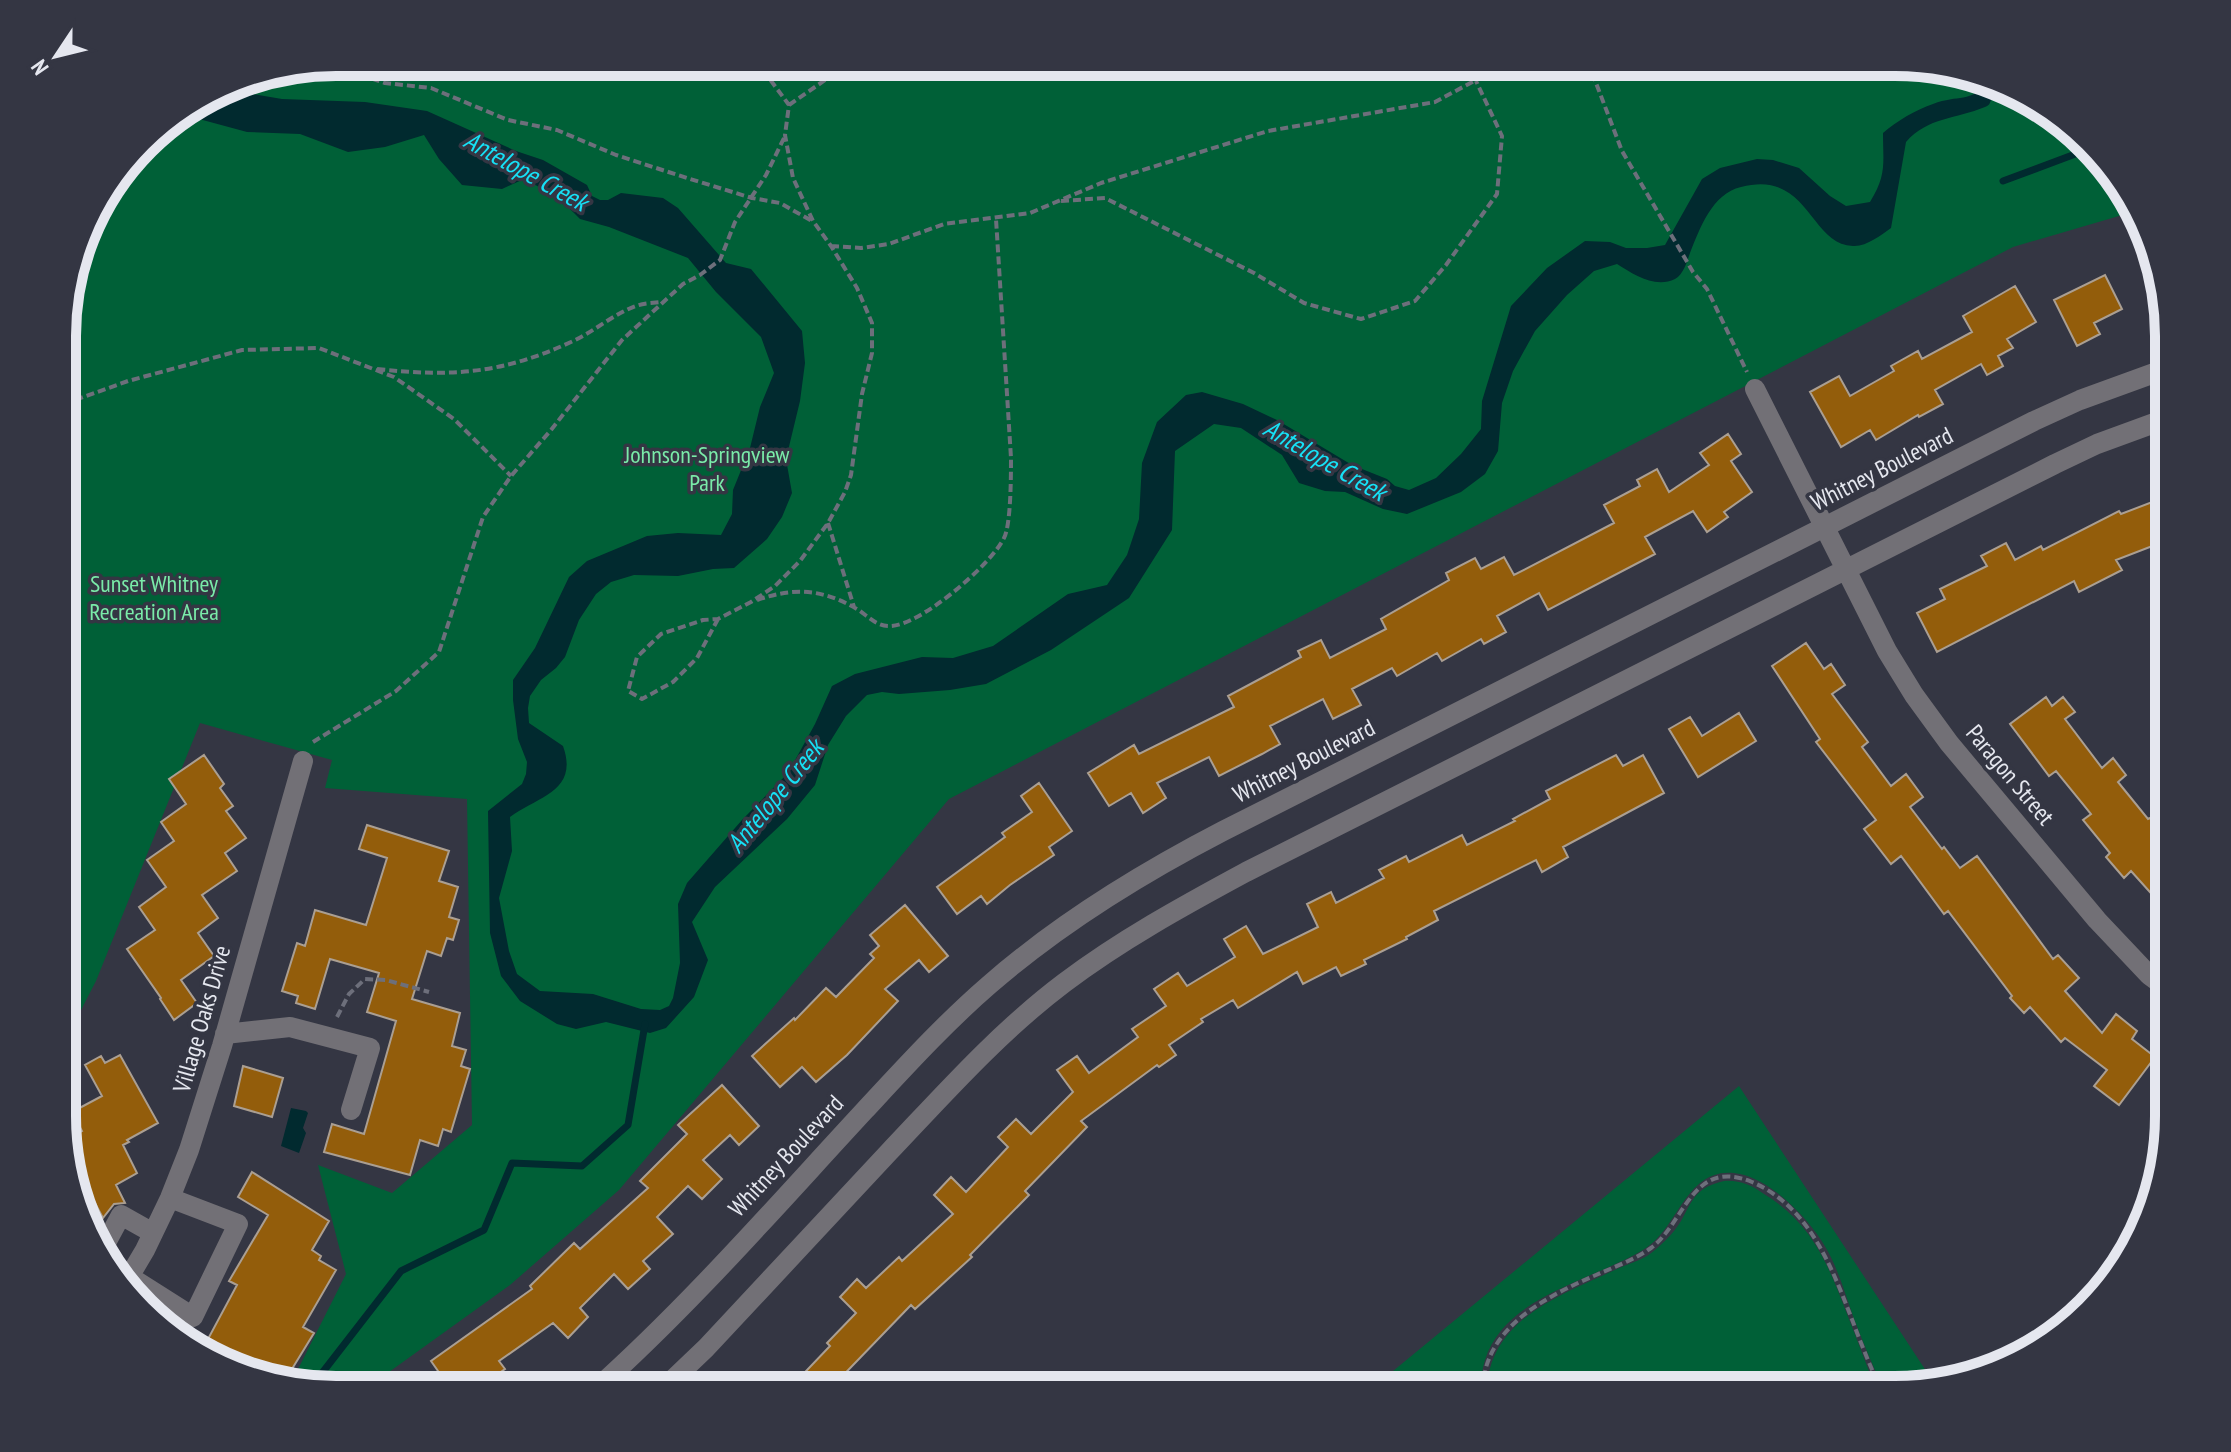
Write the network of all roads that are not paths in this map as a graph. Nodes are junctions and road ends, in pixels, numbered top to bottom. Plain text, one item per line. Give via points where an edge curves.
1 (2154, 373) edge
2 (1755, 389) road end
3 (2154, 423) edge
4 (1825, 527) junction
5 (1846, 569) junction
6 (303, 761) road end
7 (2154, 979) edge
8 (225, 1034) junction
9 (351, 1110) dead end
10 (170, 1198) junction
11 (153, 1233) junction
12 (108, 1240) edge
13 (130, 1275) edge
14 (140, 1286) edge
15 (610, 1376) edge
16 (677, 1376) edge

1 - 4 street, Whitney Boulevard via 2034,421
2 - 4 street, Paragon Street
3 - 5 street via 2097,444
4 - 5 street, Paragon Street
4 - 15 street, Whitney Boulevard via 1173,857 1081,914 990,984 938,1033 673,1316
5 - 7 street, Paragon Street via 1887,651 1949,743 2112,937
5 - 16 street via 1246,872 1106,953 1063,983 969,1067
6 - 8 street, Village Oaks Drive
8 - 9 street via 290,1027 370,1048
8 - 10 street, Village Oaks Drive
10 - 11 street, Village Oaks Drive
10 - 14 street via 238,1224 193,1317
11 - 12 street via 121,1215
11 - 13 street, Village Oaks Drive

